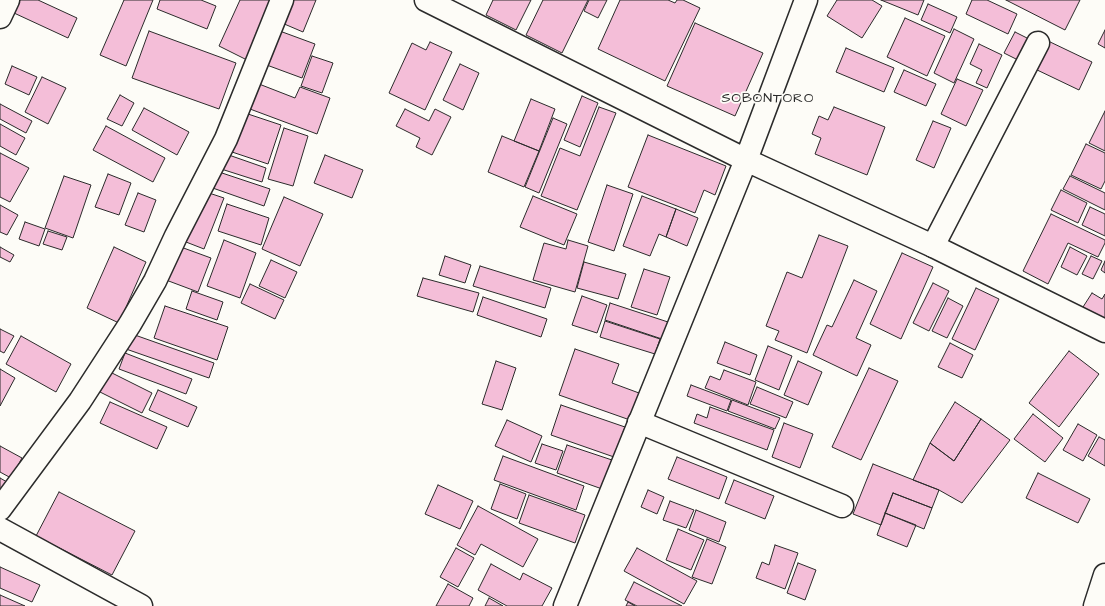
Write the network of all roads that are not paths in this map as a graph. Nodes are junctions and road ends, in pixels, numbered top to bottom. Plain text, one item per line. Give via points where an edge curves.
1 (8, 0) edge
2 (282, 0) edge
3 (426, 0) edge
4 (806, 0) edge
5 (0, 17) edge
6 (1038, 42) dead end
7 (746, 160) junction
8 (933, 246) junction
9 (1105, 330) edge
10 (640, 422) junction
11 (842, 506) dead end
12 (0, 509) edge
13 (0, 529) edge
14 (1105, 575) edge
15 (141, 606) edge
16 (565, 606) edge
17 (1095, 606) edge

1 - 5 street
2 - 12 street via 226,139 154,282 80,401
3 - 7 street
4 - 7 street
6 - 8 street
7 - 8 street
7 - 10 street
8 - 9 street
10 - 11 street
10 - 16 street
13 - 15 street
14 - 17 street

